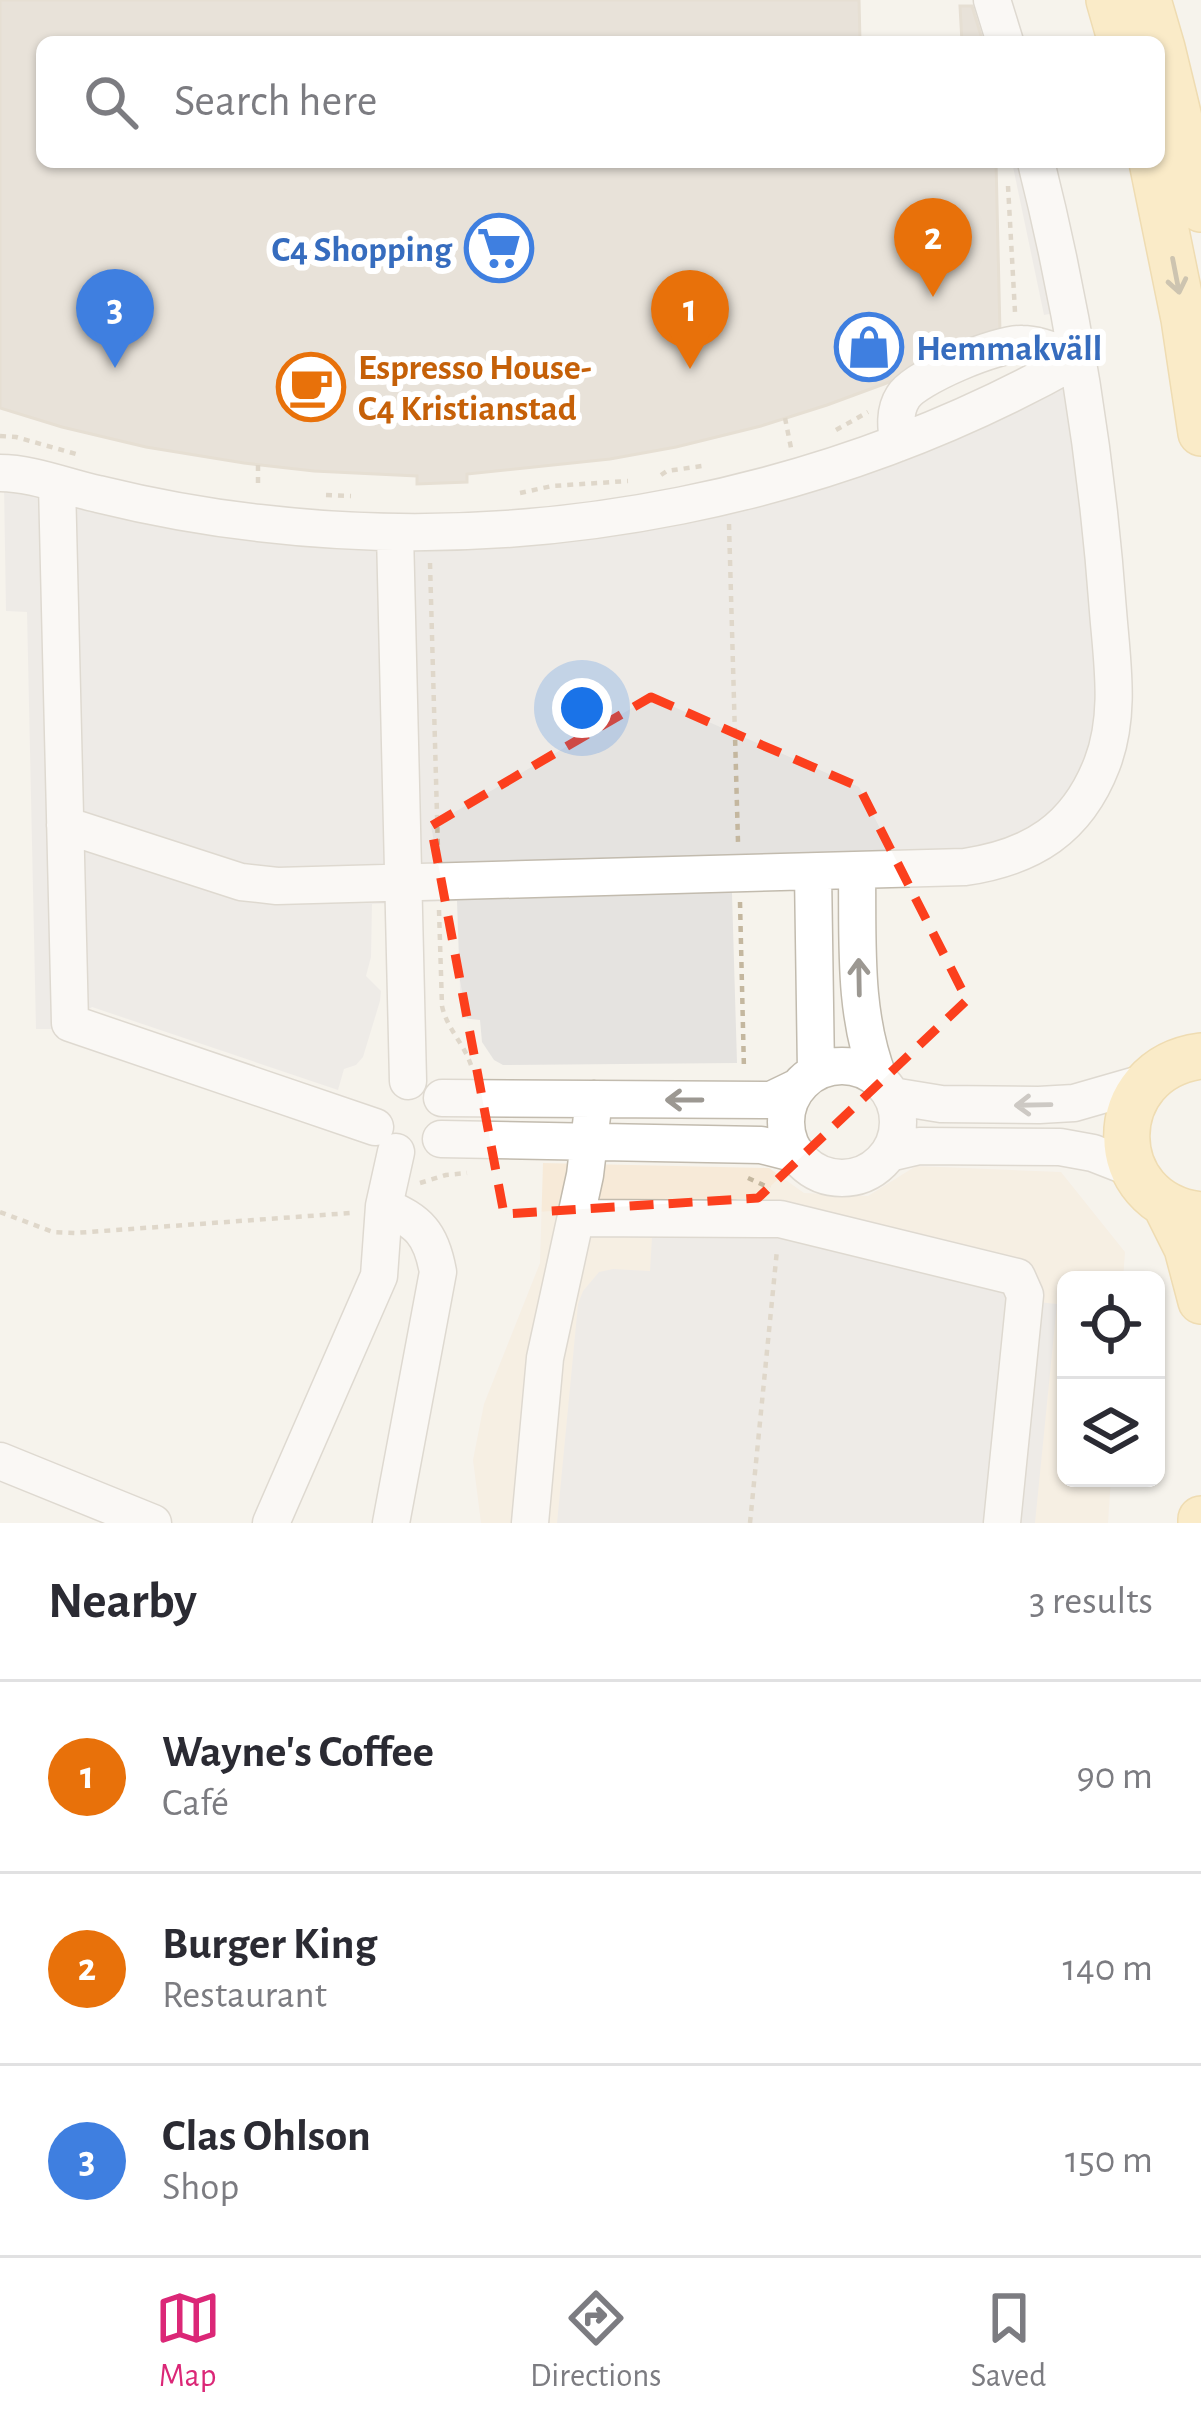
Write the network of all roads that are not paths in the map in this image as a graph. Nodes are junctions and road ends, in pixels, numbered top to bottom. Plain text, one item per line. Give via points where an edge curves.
1 (992, 0) edge
2 (1109, 0) edge
3 (1148, 0) edge
4 (1003, 36) edge
5 (1119, 36) edge
6 (1158, 36) edge
7 (1165, 60) edge
8 (1152, 168) edge
9 (1022, 173) edge
10 (1201, 209) edge
11 (1077, 359) junction
12 (898, 425) junction
13 (1201, 433) edge
14 (0, 472) edge
15 (57, 484) junction
16 (412, 532) junction
17 (65, 826) junction
18 (857, 871) junction
19 (814, 872) junction
20 (421, 883) junction
21 (1183, 1055) edge
22 (807, 1080) junction
23 (408, 1081) junction
24 (885, 1088) junction
25 (457, 1098) junction
26 (594, 1099) junction
27 (383, 1127) junction
28 (456, 1140) junction
29 (590, 1142) junction
30 (889, 1153) junction
31 (796, 1154) junction
32 (1134, 1169) junction
33 (384, 1206) junction
34 (1183, 1209) edge
35 (576, 1218) junction
36 (1201, 1301) edge
37 (0, 1461) edge
38 (153, 1523) edge
39 (271, 1523) edge
40 (391, 1523) edge
41 (530, 1523) edge
42 (1002, 1523) edge

1 - 4 lane
2 - 5 main road
3 - 6 main road
7 - 10 main road
8 -> 13 main road
9 - 11 lane via 1050,217
11 - 12 lane via 1028,387
11 - 12 lane via 1017,344 964,362 914,384
11 - 18 lane via 1114,694 1103,762 1070,818 1017,856 965,867
12 - 16 lane via 842,463 685,506 550,526
14 - 15 lane
15 - 16 lane via 193,514
15 - 17 lane
16 - 20 lane
17 - 20 lane via 241,882
17 - 27 lane via 70,1023
18 - 19 lane
24 -> 18 lane via 860,1012
19 - 20 lane
19 - 22 lane
20 - 23 lane
21 -> 24 lane via 1108,1095 1056,1104 941,1104
21 - 32 main road via 1131,1108
22 - 24 lane via 849,1066
22 -> 26 lane via 771,1100
22 - 31 lane via 788,1108
23 - 25 lane
23 - 27 lane via 393,1085
24 - 30 lane via 898,1131
25 - 26 lane
25 - 28 lane via 448,1123
26 - 29 lane
27 - 28 lane via 417,1155
27 - 33 lane
28 - 29 lane
29 - 31 lane via 744,1144
29 - 35 lane
30 - 31 lane via 849,1177 825,1175
30 - 32 lane via 1060,1147
32 - 34 main road
33 - 39 lane via 379,1276
33 - 40 lane via 424,1231 438,1272
34 - 36 main road
35 - 41 lane via 545,1358
35 - 42 lane via 780,1219 1017,1277 1025,1295
37 - 38 lane

